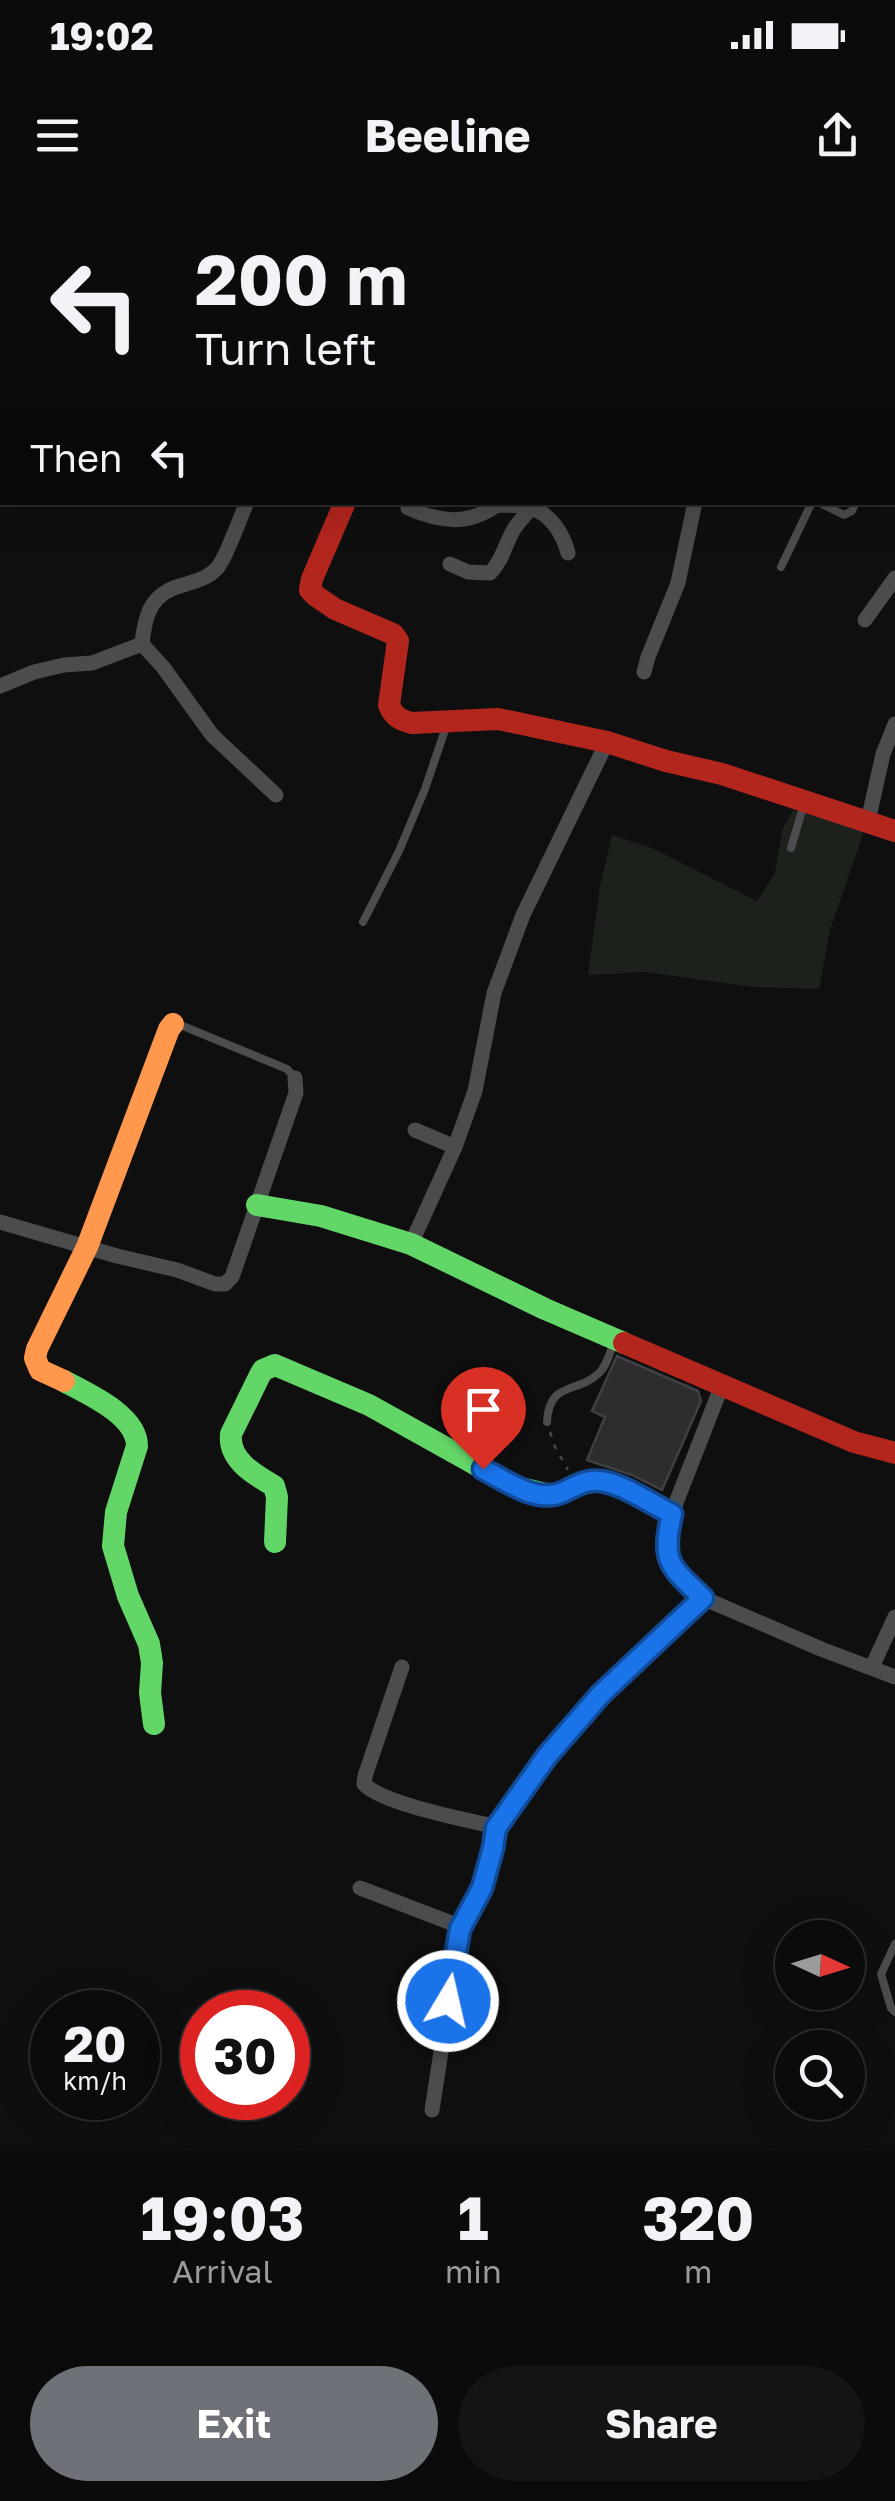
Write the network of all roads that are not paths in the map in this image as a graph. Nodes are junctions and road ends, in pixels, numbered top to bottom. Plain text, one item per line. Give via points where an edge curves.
1 (246, 505) edge
2 (344, 505) edge
3 (408, 505) edge
4 (495, 505) edge
5 (534, 505) edge
6 (694, 505) edge
7 (813, 505) edge
8 (822, 505) edge
9 (855, 505) edge
10 (568, 553) dead end
11 (450, 564) dead end
12 (781, 567) dead end
13 (895, 578) edge
14 (866, 620) dead end
15 (142, 644) junction
16 (644, 672) dead end
17 (0, 686) edge
18 (448, 720) junction
19 (895, 724) edge
20 (607, 742) junction
21 (276, 795) dead end
22 (804, 802) junction
23 (868, 821) junction
24 (895, 831) edge
25 (790, 848) dead end
26 (363, 922) dead end
27 (173, 1024) joint
28 (296, 1078) joint
29 (415, 1130) dead end
30 (456, 1147) junction
31 (257, 1205) junction
32 (0, 1222) edge
33 (411, 1244) junction
34 (86, 1247) junction
35 (615, 1338) junction
36 (722, 1385) junction
37 (547, 1422) road end
38 (895, 1453) edge
39 (672, 1514) junction
40 (275, 1542) dead end
41 (703, 1598) junction
42 (895, 1617) edge
43 (402, 1667) dead end
44 (872, 1667) junction
45 (895, 1677) edge
46 (154, 1724) dead end
47 (496, 1828) junction
48 (360, 1888) dead end
49 (460, 1929) junction
50 (895, 1944) edge
51 (895, 2012) edge
52 (432, 2110) dead end

1 - 15 street via 218,567 156,598
2 - 18 street via 310,590 398,641 393,714 412,723
3 - 4 street via 453,520 480,517
5 - 10 street via 563,534
5 - 11 street via 490,572
6 - 16 street via 678,583
7 - 12 lane
8 - 9 lane via 844,515
13 - 14 street
15 - 17 street
15 - 21 street via 212,735
18 - 20 street via 498,719
18 - 26 lane via 399,851
19 - 23 street
20 - 22 street
20 - 30 street via 523,915 494,993
22 - 23 street
22 - 25 lane
23 - 24 street
27 - 28 lane
27 - 34 street
28 - 31 street
29 - 30 street
30 - 33 street
31 - 33 street via 321,1216
31 - 34 street via 224,1284
32 - 34 street
33 - 35 street
34 - 46 street via 35,1358 40,1370 123,1418 137,1437 116,1512 114,1546 148,1644
35 - 36 street
35 - 37 lane via 597,1375 561,1390
36 - 38 street
36 - 39 street
39 - 40 street via 602,1480 552,1496 516,1487 370,1405 275,1365 260,1375 230,1443 247,1471 274,1486
39 - 41 street via 667,1556
41 - 44 street
41 - 47 street via 601,1694
42 - 44 street
43 - 47 street via 364,1784 399,1802
44 - 45 street
47 - 49 street via 482,1888
48 - 49 street
49 - 52 street
50 - 51 lane via 881,1974

